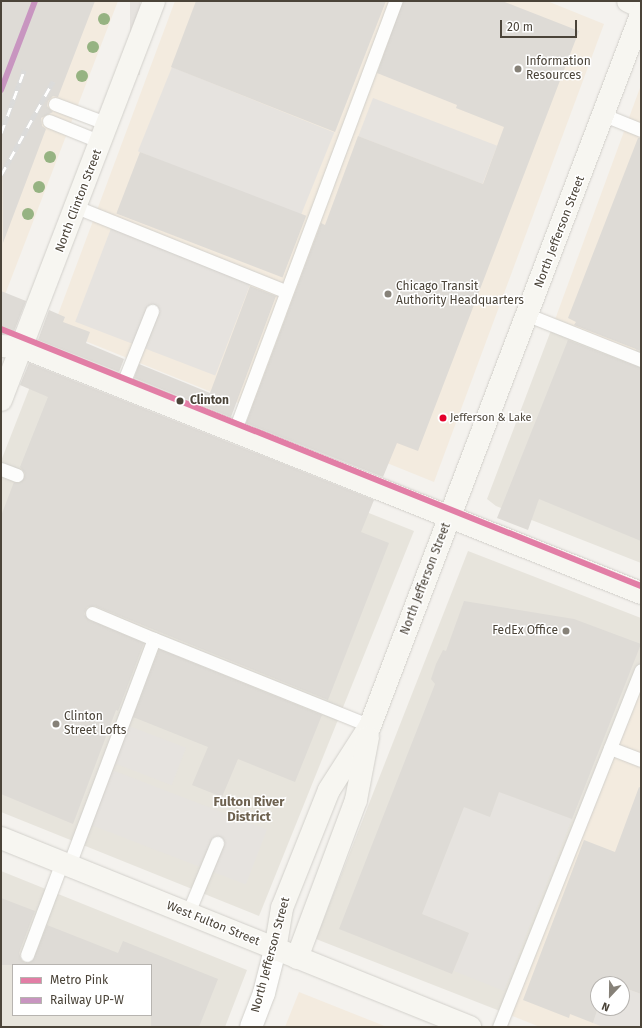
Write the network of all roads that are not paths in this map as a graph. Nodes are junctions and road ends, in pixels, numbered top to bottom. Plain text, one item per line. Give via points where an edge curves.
1 (154, 1) edge
2 (395, 1) edge
3 (628, 1) edge
4 (641, 7) edge
5 (641, 15) edge
6 (56, 104) dead end
7 (604, 115) junction
8 (49, 121) dead end
9 (641, 130) edge
10 (104, 133) junction
11 (76, 208) junction
12 (285, 291) junction
13 (152, 311) dead end
14 (528, 315) junction
15 (1, 329) edge
16 (12, 346) edge
17 (641, 360) edge
18 (122, 386) junction
19 (1, 400) edge
20 (235, 430) junction
21 (1, 469) edge
22 (17, 475) dead end
23 (450, 517) junction
24 (641, 593) edge
25 (92, 613) dead end
26 (154, 639) junction
27 (641, 670) edge
28 (370, 726) junction
29 (610, 748) junction
30 (641, 760) edge
31 (1, 838) edge
32 (217, 843) dead end
33 (66, 864) junction
34 (188, 913) junction
35 (274, 950) junction
36 (27, 955) dead end
37 (297, 958) junction
38 (251, 1027) edge
39 (470, 1027) edge
40 (499, 1027) edge

1 - 10 main road, North Clinton Street
2 - 12 lane
3 - 4 main road
5 - 7 main road, North Jefferson Street
6 - 10 lane
7 - 9 lane
7 - 14 main road, North Jefferson Street
8 - 10 lane
10 - 11 main road, North Clinton Street
11 - 12 lane
11 - 16 main road, North Clinton Street
12 - 20 lane
13 - 18 lane
14 - 17 lane
14 - 23 main road, North Jefferson Street
15 - 16 main road
16 - 18 main road
16 - 19 main road, North Clinton Street
18 - 20 main road
20 - 23 main road
21 - 22 lane
23 - 24 main road
23 - 28 main road, North Jefferson Street
25 - 26 lane
26 - 28 lane
26 - 33 lane
27 - 29 lane
28 - 35 main road, North Jefferson Street via 329,790 282,908
28 - 37 main road via 356,800
29 - 30 lane
29 - 40 lane
31 - 33 main road, West Fulton Street
32 - 34 lane
33 - 34 main road, West Fulton Street
33 - 36 lane
34 - 35 main road, West Fulton Street
35 - 37 main road, West Fulton Street
35 - 38 street, North Jefferson Street via 264,992
37 - 39 main road, West Fulton Street

